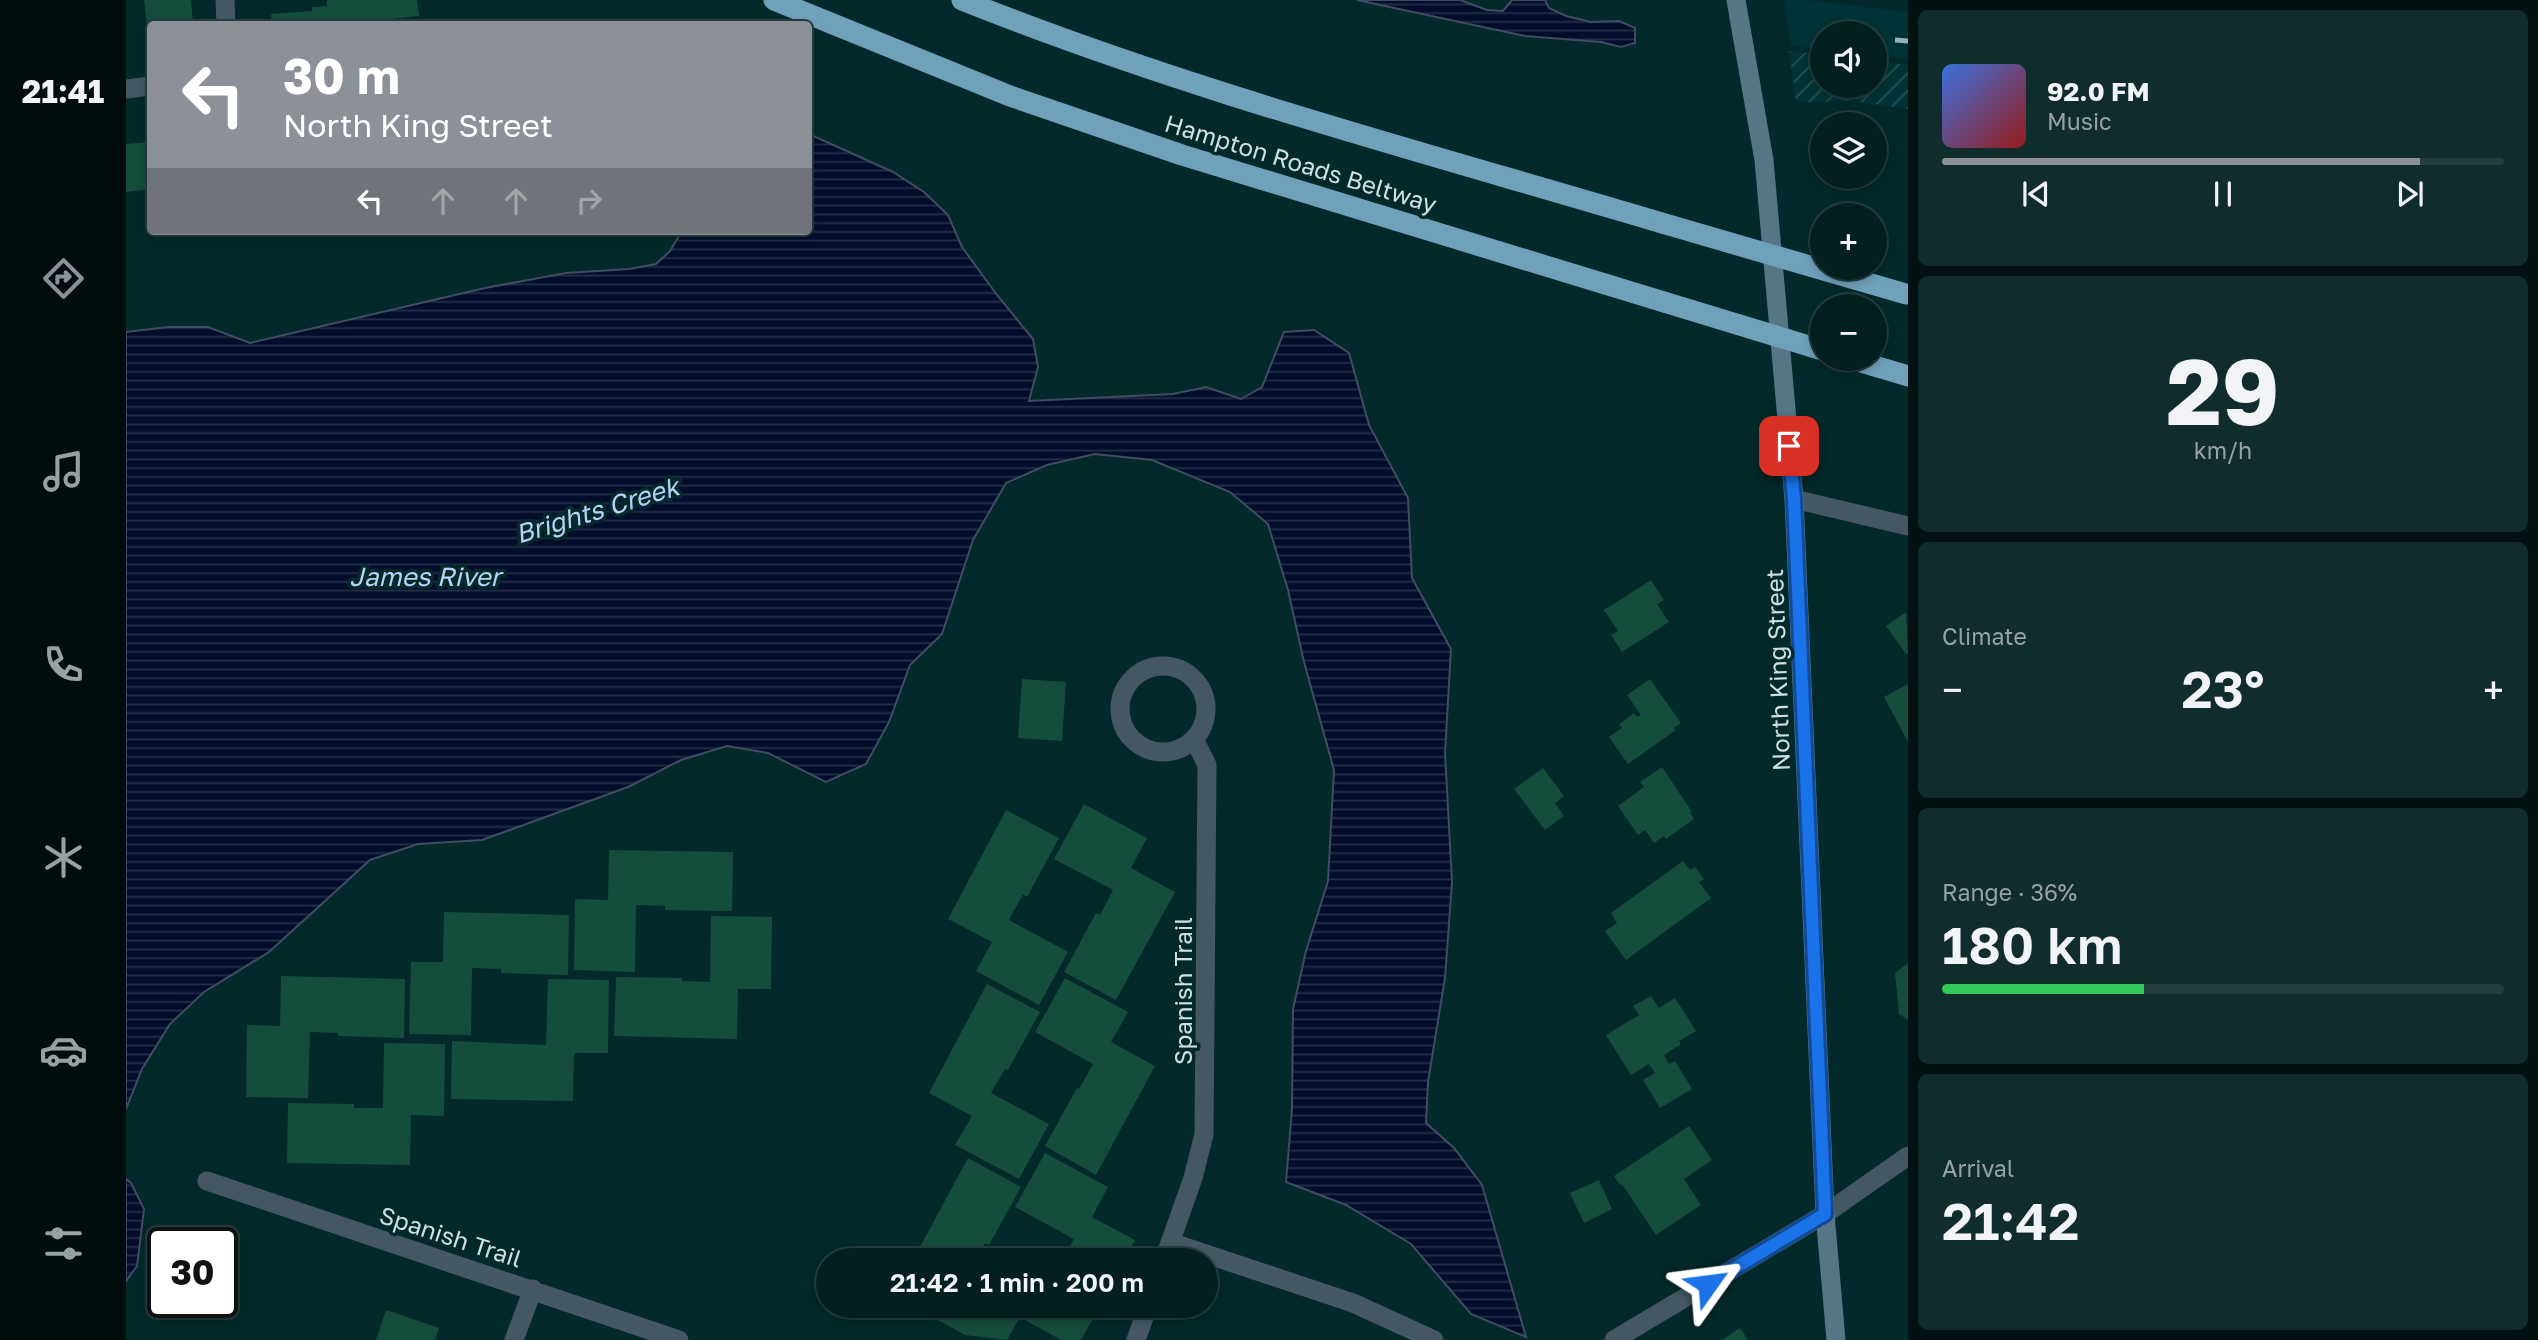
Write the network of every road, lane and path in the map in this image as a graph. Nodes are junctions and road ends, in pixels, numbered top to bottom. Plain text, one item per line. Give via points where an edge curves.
1 (225, 0) edge
2 (774, 0) edge
3 (962, 0) edge
4 (1736, 0) edge
5 (226, 21) edge
6 (147, 86) edge
7 (126, 89) edge
8 (1907, 295) edge
9 (1810, 346) edge
10 (1887, 370) edge
11 (1907, 376) edge
12 (1794, 499) junction
13 (1908, 526) edge
14 (1194, 739) junction
15 (1908, 1156) edge
16 (207, 1181) dead end
17 (1825, 1214) junction
18 (1168, 1248) edge
19 (1218, 1265) edge
20 (533, 1289) junction
21 (1144, 1318) edge
22 (514, 1340) edge
23 (679, 1340) edge
24 (1136, 1340) edge
25 (1434, 1340) edge
26 (1614, 1340) edge
27 (1836, 1340) edge

1 - 5 street
2 - 9 highway, Hampton Roads Beltway, bridge via 1010,96 1170,151
3 - 8 highway, Hampton Roads Beltway, bridge via 1195,84
4 - 12 main road, North King Street via 1764,160
6 - 7 street
10 - 11 highway
12 - 13 street
12 - 17 main road, North King Street
14 - 14 street via 1206,715 1205,701 1192,677 1166,666 1139,673 1122,696 1120,710 1130,736 1141,746 1169,752
14 - 18 street, Spanish Trail via 1207,765 1204,1134 1194,1178
15 - 17 street
16 - 20 street, Spanish Trail
17 - 26 street
17 - 27 main road, North King Street
19 - 25 street, Spanish Trail via 1353,1303
20 - 22 street
20 - 23 street, Spanish Trail
21 - 24 street

